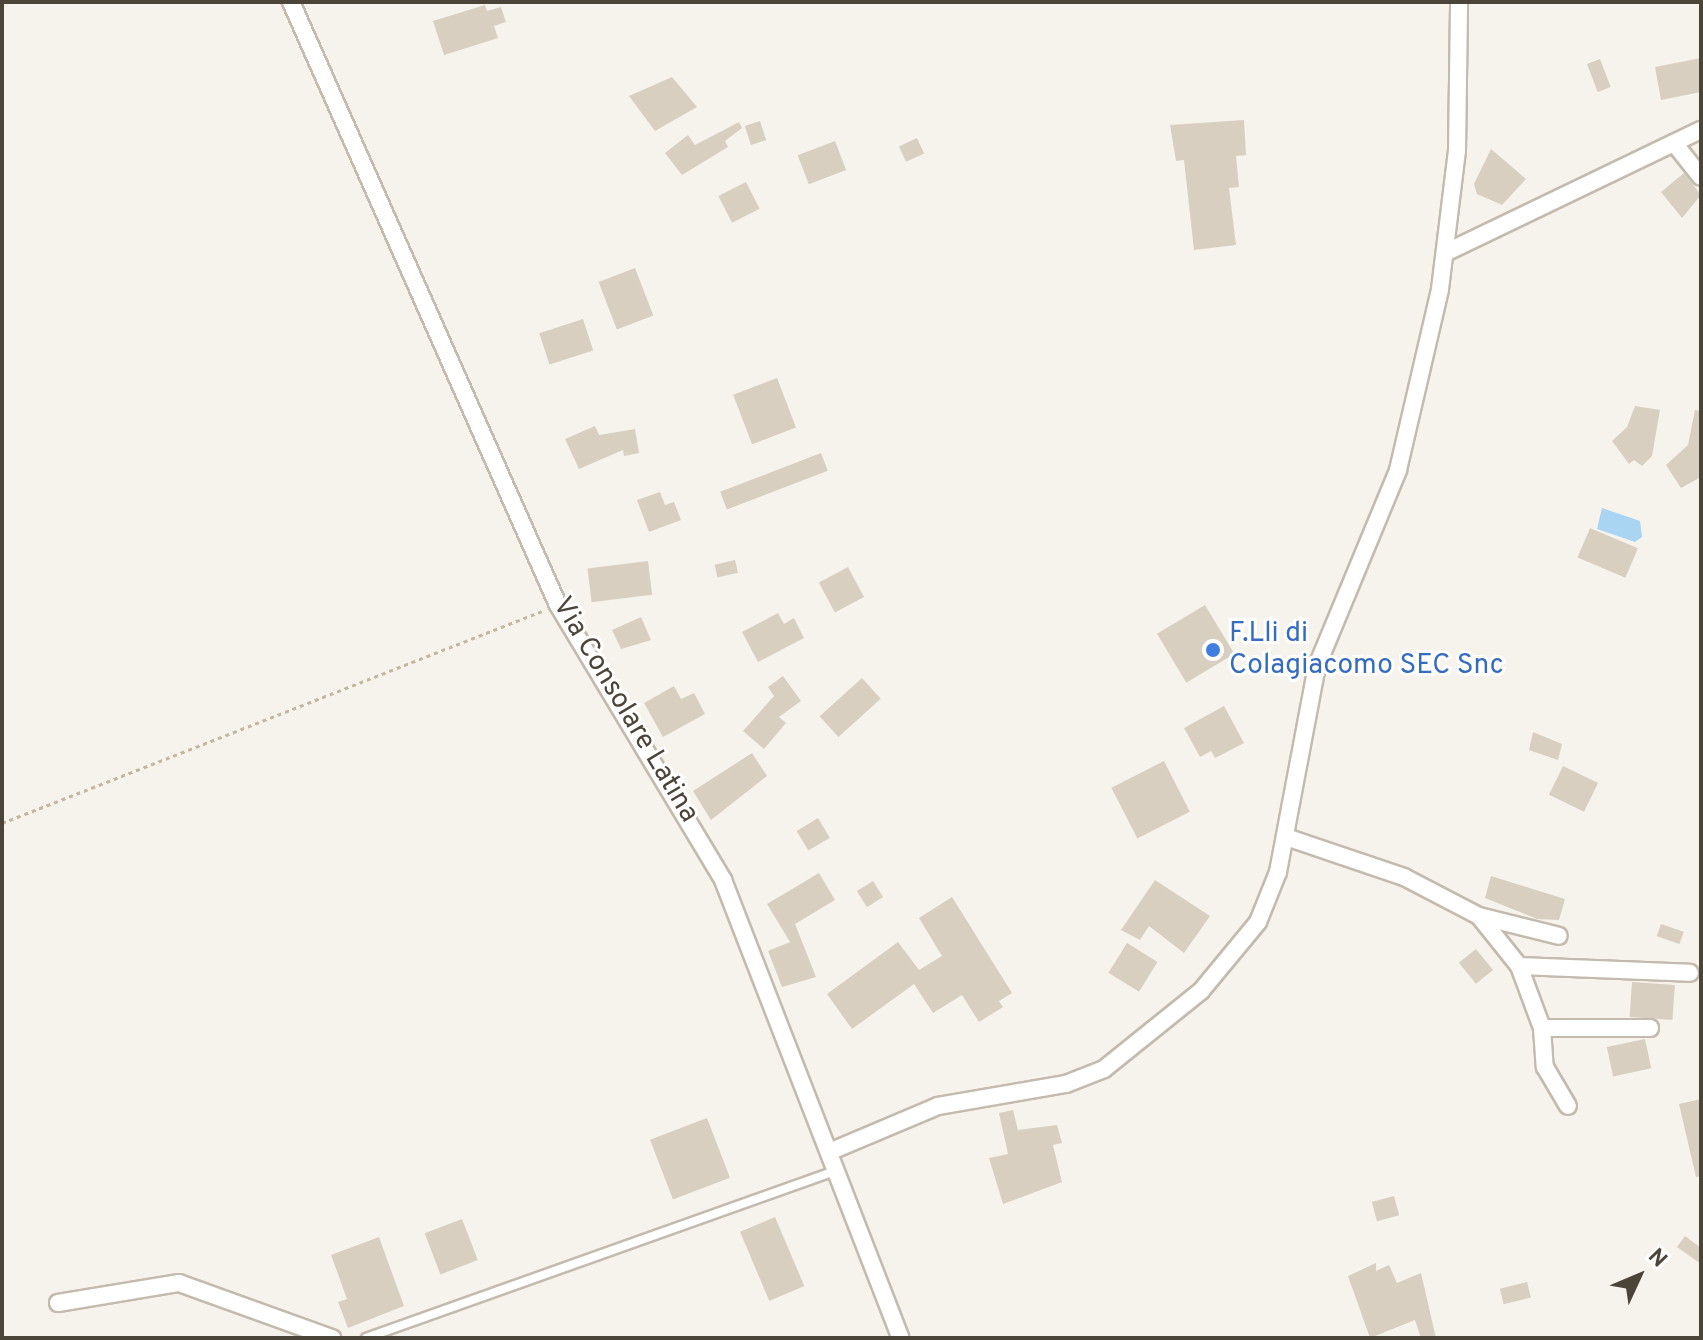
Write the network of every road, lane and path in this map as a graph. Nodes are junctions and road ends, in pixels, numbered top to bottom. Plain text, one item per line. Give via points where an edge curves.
1 (291, 2) edge
2 (1459, 2) edge
3 (1701, 130) edge
4 (1674, 143) junction
5 (1701, 177) edge
6 (1447, 252) junction
7 (558, 605) junction
8 (2, 823) edge
9 (1286, 837) junction
10 (1479, 916) junction
11 (1559, 936) dead end
12 (1519, 966) junction
13 (1690, 973) dead end
14 (1542, 1028) junction
15 (1650, 1028) dead end
16 (1568, 1106) dead end
17 (829, 1152) junction
18 (836, 1171) junction
19 (58, 1303) dead end
20 (332, 1338) edge
21 (366, 1338) edge
22 (901, 1338) edge

1 - 7 street, Via Consolare Latina
2 - 6 street via 1459,121
3 - 4 street
4 - 5 street
4 - 6 street
6 - 9 street via 1398,470 1317,666
7 - 8 path
7 - 17 street, Via Consolare Latina via 709,850
9 - 10 street via 1404,877
9 - 17 street via 1274,886 1250,935 1218,975 1132,1051 1075,1082 938,1106
10 - 11 street
10 - 12 street
12 - 13 street
12 - 14 street
14 - 15 street
14 - 16 street via 1545,1067
17 - 18 street, Via Consolare Latina
18 - 21 lane
18 - 22 street, Via Consolare Latina
19 - 20 street via 179,1283

